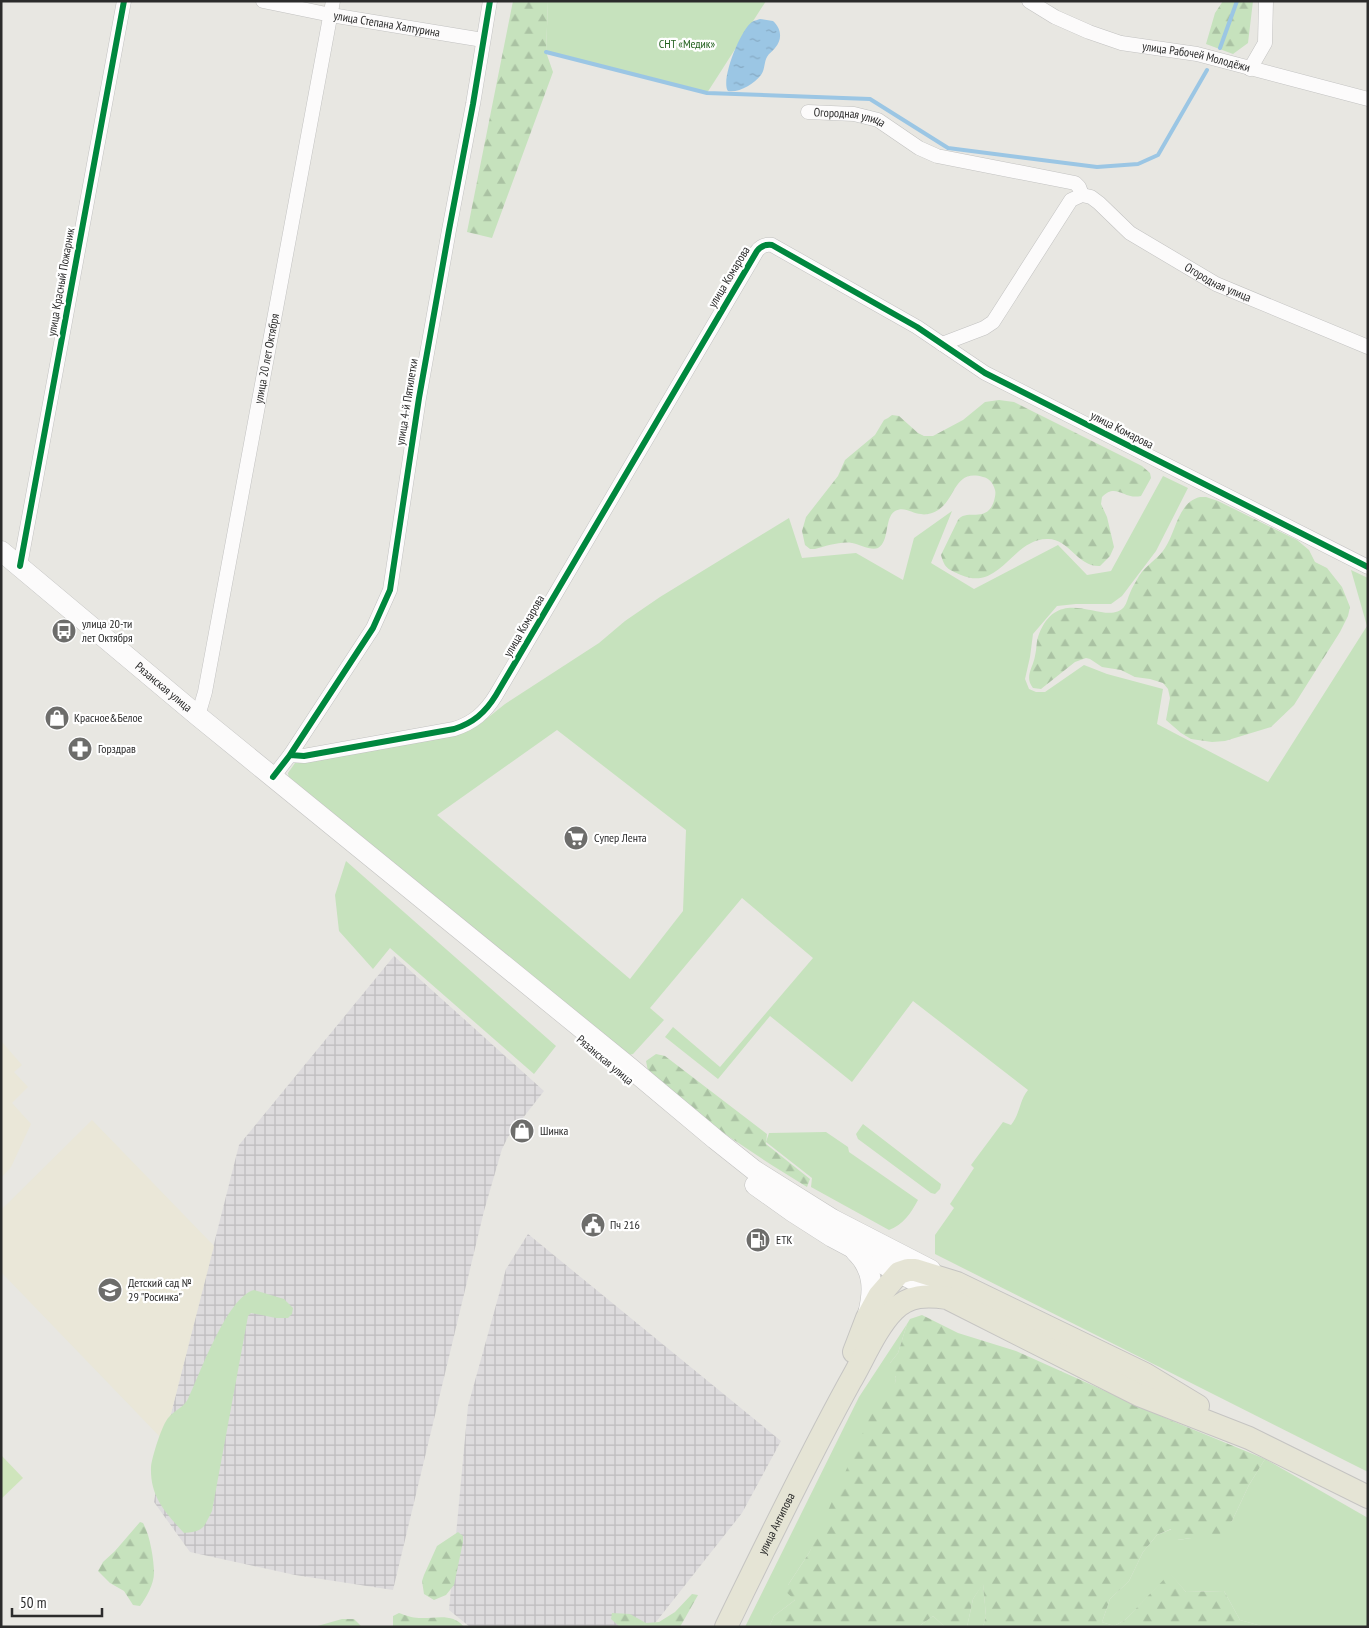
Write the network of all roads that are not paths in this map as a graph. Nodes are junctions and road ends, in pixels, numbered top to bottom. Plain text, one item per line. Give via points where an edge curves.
1 (124, 1) edge
2 (263, 1) edge
3 (490, 1) edge
4 (1029, 1) edge
5 (1266, 1) edge
6 (332, 8) edge
7 (483, 40) junction
8 (1250, 69) junction
9 (1368, 98) edge
10 (808, 112) dead end
11 (1082, 195) junction
12 (942, 344) junction
13 (1368, 347) edge
14 (1, 551) edge
15 (20, 566) junction
16 (1368, 567) edge
17 (198, 716) junction
18 (290, 755) junction
19 (273, 777) junction
20 (329, 821) junction
21 (852, 1248) junction
22 (888, 1248) junction
23 (899, 1273) junction
24 (952, 1290) junction
25 (874, 1322) junction
26 (1368, 1497) edge
27 (726, 1627) edge

1 - 15 street, улица Красный Пожарник
2 - 6 street, улица Степана Халтурина
3 - 7 street, улица 4-й Пятилетки
4 - 8 street, улица Рабочей Молодёжи via 1055,17 1121,43 1197,54
5 - 8 street via 1265,43
6 - 7 street, улица Степана Халтурина
6 - 17 street, улица 20 лет Октября
7 - 18 street, улица 4-й Пятилетки via 419,398 390,590 373,628
8 - 9 street, улица Рабочей Молодёжи
10 - 11 street, Огородная улица via 854,114 878,120 919,148 937,156 1075,183
11 - 12 street via 1071,200 993,322
11 - 13 street, Огородная улица via 1099,203 1130,233 1216,284
12 - 16 street, улица Комарова via 985,373
12 - 18 street, улица Комарова via 772,245 763,245 484,712 454,729 304,756
14 - 15 main road, Рязанская улица
15 - 17 main road, Рязанская улица
17 - 19 main road, Рязанская улица
18 - 19 street, улица 4-й Пятилетки
19 - 20 main road, Рязанская улица
20 - 21 main road, Рязанская улица via 724,1161 793,1212
20 - 22 main road, Рязанская улица via 741,1160 832,1219
21 - 23 main road, Рязанская улица
21 - 25 main road via 863,1258 869,1270
22 - 23 main road via 898,1261
22 - 24 main road, Рязанская улица
23 - 24 main road via 915,1270
23 - 25 main road, улица Антипова via 879,1296
24 - 25 main road, улица Антипова via 906,1301
24 - 26 main road via 1145,1374 1249,1438
25 - 27 main road, улица Антипова via 829,1421

